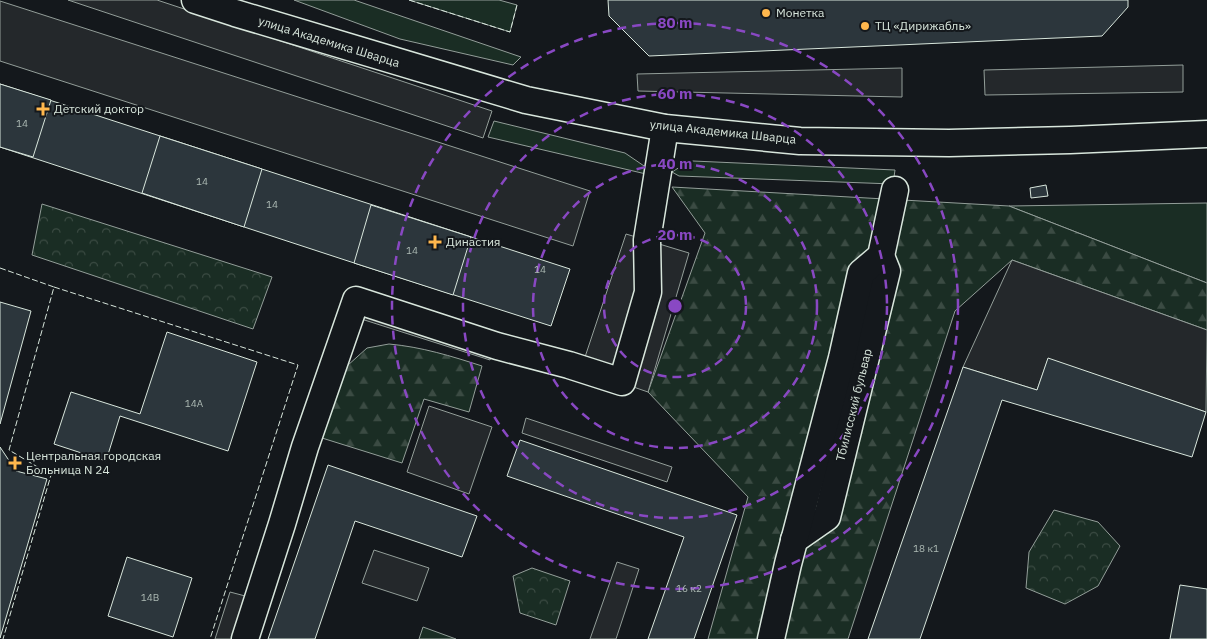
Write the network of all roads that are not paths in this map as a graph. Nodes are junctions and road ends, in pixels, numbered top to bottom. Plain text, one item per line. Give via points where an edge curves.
1 (195, 0) edge
2 (237, 7) edge
3 (665, 128) junction
4 (1207, 134) edge
5 (895, 190) dead end
6 (245, 639) edge
7 (771, 639) edge

1 - 2 street, улица Академика Шварца
2 - 3 street, улица Академика Шварца via 526,100
3 - 4 street, улица Академика Шварца via 800,141 949,143
3 - 6 street via 647,240 648,292 622,382 506,349 356,300 305,447
5 - 7 street, Тбилисский бульвар via 881,256 861,273

